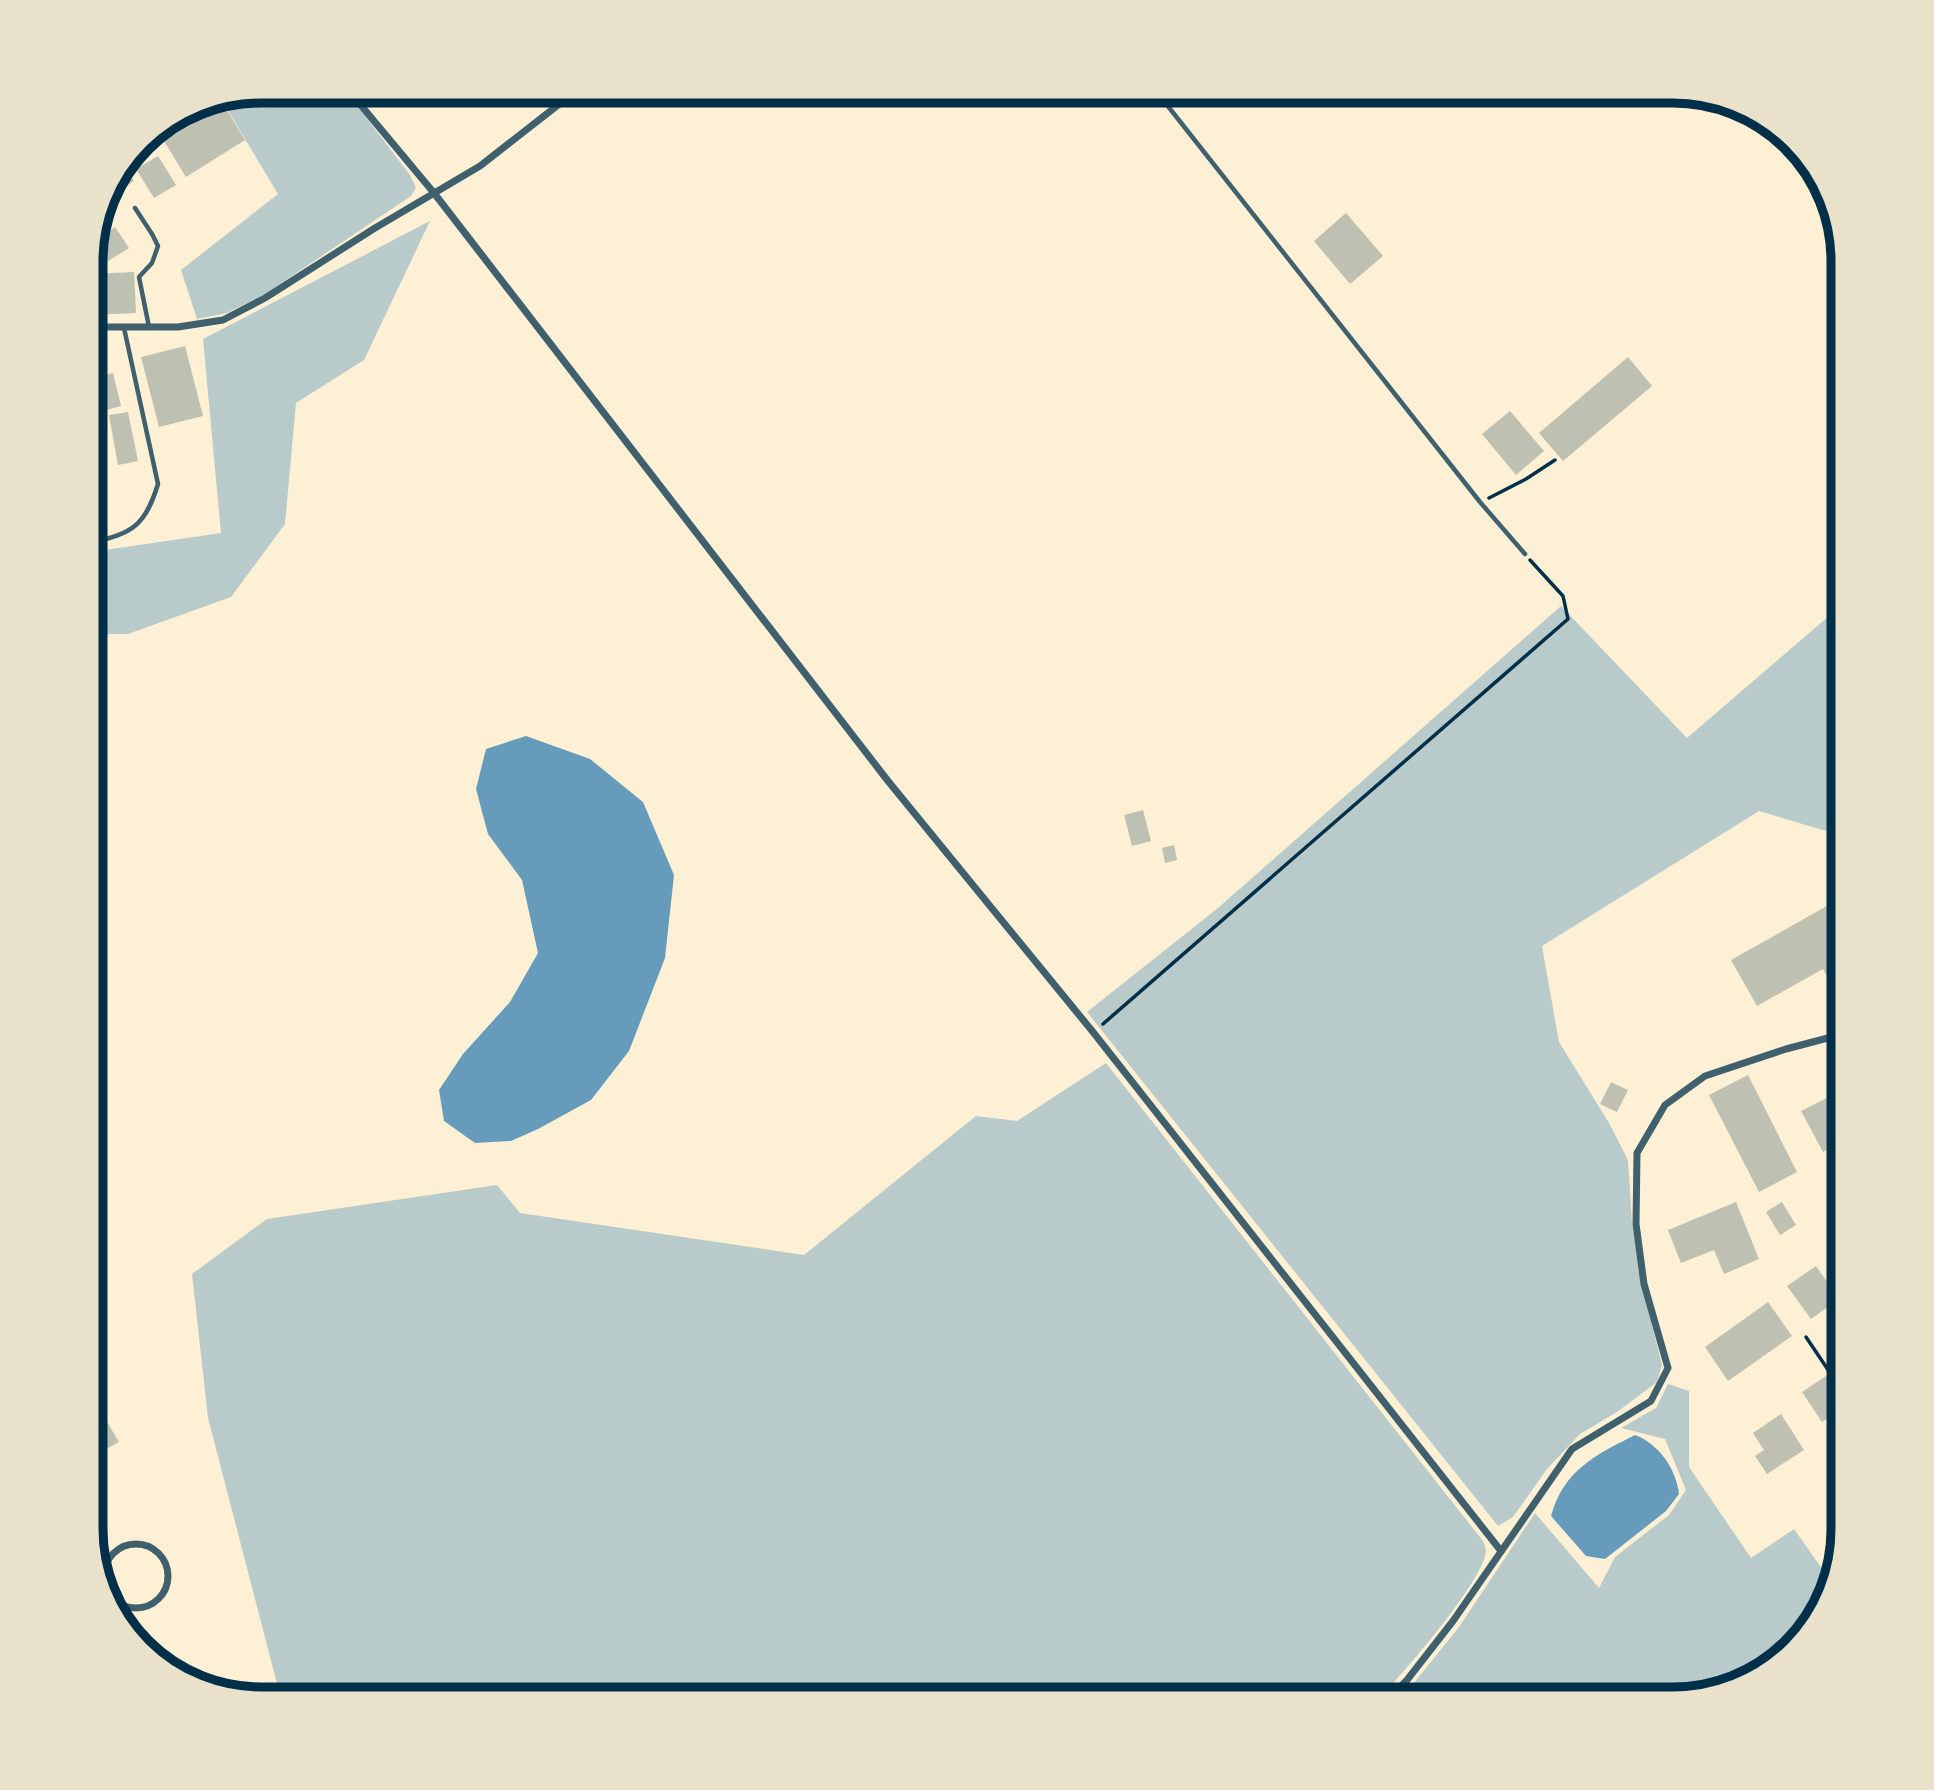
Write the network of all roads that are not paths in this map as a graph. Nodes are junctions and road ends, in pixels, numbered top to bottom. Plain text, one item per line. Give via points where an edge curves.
1 (1166, 103) edge
2 (360, 104) edge
3 (560, 104) edge
4 (434, 193) junction
5 (135, 208) dead end
6 (104, 327) edge
7 (149, 327) junction
8 (124, 328) junction
9 (104, 540) edge
10 (1525, 554) road end
11 (1831, 1037) edge
12 (1501, 1551) junction
13 (108, 1562) edge
14 (125, 1607) edge
15 (1400, 1687) edge

1 - 10 lane
2 - 4 street
3 - 4 street via 480,166
4 - 7 street via 223,320
4 - 12 street via 888,781 1093,1032
5 - 7 lane via 158,247 139,277
6 - 8 street
7 - 8 street
8 - 9 lane via 158,484 151,507 136,526
11 - 12 street via 1705,1076 1665,1105 1637,1153 1636,1224 1644,1284 1668,1368 1651,1401 1572,1449
12 - 15 street
13 - 14 street via 113,1552 131,1543 152,1546 166,1561 169,1581 160,1600 141,1609

